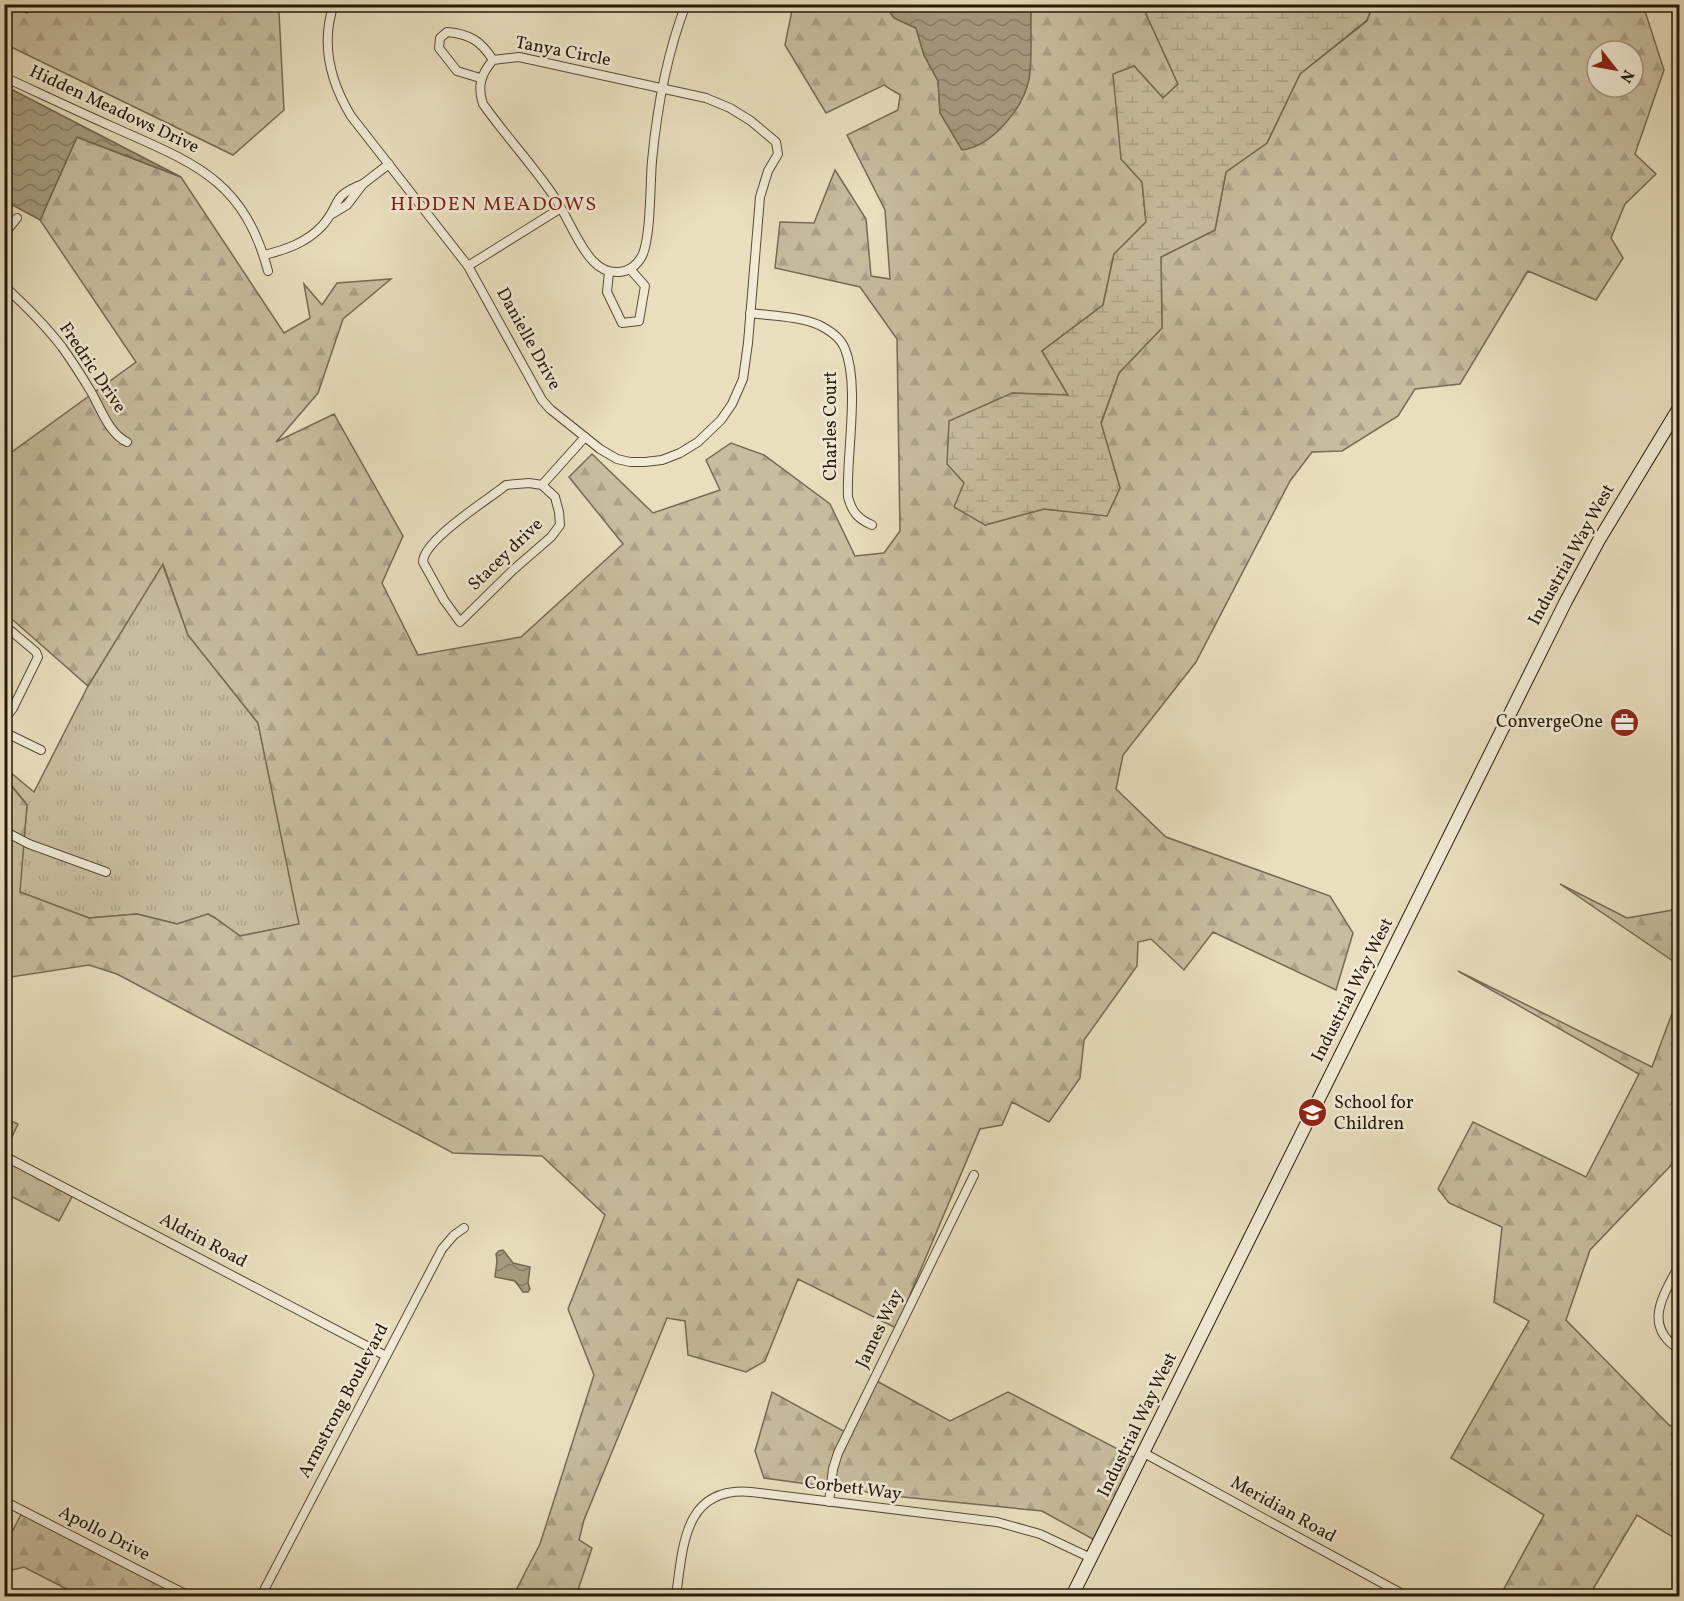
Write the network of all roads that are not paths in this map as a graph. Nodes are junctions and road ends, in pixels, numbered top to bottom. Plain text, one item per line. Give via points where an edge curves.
1 (334, 4) edge
2 (686, 4) edge
3 (493, 60) junction
4 (4, 76) edge
5 (480, 78) junction
6 (663, 89) junction
7 (389, 164) junction
8 (561, 208) junction
9 (16, 218) dead end
10 (4, 234) edge
11 (264, 255) junction
12 (468, 266) junction
13 (630, 269) junction
14 (268, 271) dead end
15 (609, 272) junction
16 (4, 286) edge
17 (750, 313) junction
18 (1680, 406) edge
19 (585, 437) junction
20 (127, 442) dead end
21 (542, 485) junction
22 (872, 525) dead end
23 (4, 625) edge
24 (4, 720) edge
25 (4, 732) edge
26 (41, 750) dead end
27 (4, 831) edge
28 (106, 872) dead end
29 (4, 1156) edge
30 (974, 1175) dead end
31 (464, 1228) dead end
32 (1680, 1264) edge
33 (1680, 1350) edge
34 (386, 1356) junction
35 (1144, 1454) junction
36 (4, 1501) edge
37 (829, 1502) junction
38 (1091, 1558) junction
39 (189, 1596) edge
40 (261, 1596) edge
41 (676, 1596) edge
42 (1072, 1596) edge
43 (1406, 1596) edge

1 - 7 street, Danielle Drive via 327,37 333,81 351,116
2 - 6 street
3 - 5 street, Tanya Circle
3 - 5 street via 476,40 447,32 440,38 439,48 457,71
3 - 6 street, Tanya Circle via 519,57
4 - 11 street, Hidden Meadows Drive via 207,173 243,212
5 - 8 street via 483,104
6 - 13 street via 645,247
6 - 17 street, Danielle Drive via 706,98 729,108 776,142 778,154 760,197
7 - 11 street via 339,196 331,214 301,243
7 - 12 street, Danielle Drive
8 - 12 street
8 - 15 street via 593,261
9 - 10 street
11 - 14 street, Hidden Meadows Drive
12 - 19 street, Danielle Drive via 542,400
13 - 15 street
13 - 15 street via 645,286 639,321 622,323 607,292
16 - 20 street, Fredric Drive via 62,347 108,423
17 - 19 street, Danielle Drive via 740,387 721,420 698,442 670,457 636,463 612,456
17 - 22 street, Charles Court via 816,324 843,345 852,389 848,496 858,519
18 - 35 street, Industrial Way West via 1566,601
19 - 21 street
21 - 21 street, Stacey drive via 506,485 449,528 423,554 444,600 460,622 555,534 560,521 557,504
23 - 24 street via 38,657
25 - 26 street
27 - 28 street via 34,847
29 - 34 street, Aldrin Road
30 - 37 street, James Way via 838,1453
31 - 34 street, Armstrong Boulevard via 442,1249
32 - 33 street via 1662,1297 1658,1315 1666,1339
34 - 40 street, Armstrong Boulevard
35 - 38 street, Industrial Way West
35 - 43 street, Meridian Road
36 - 39 street, Apollo Drive
37 - 38 street, Corbett Way via 997,1522 1040,1534
37 - 41 street, Corbett Way via 744,1492 715,1498 700,1509 686,1531
38 - 42 street, Industrial Way West

